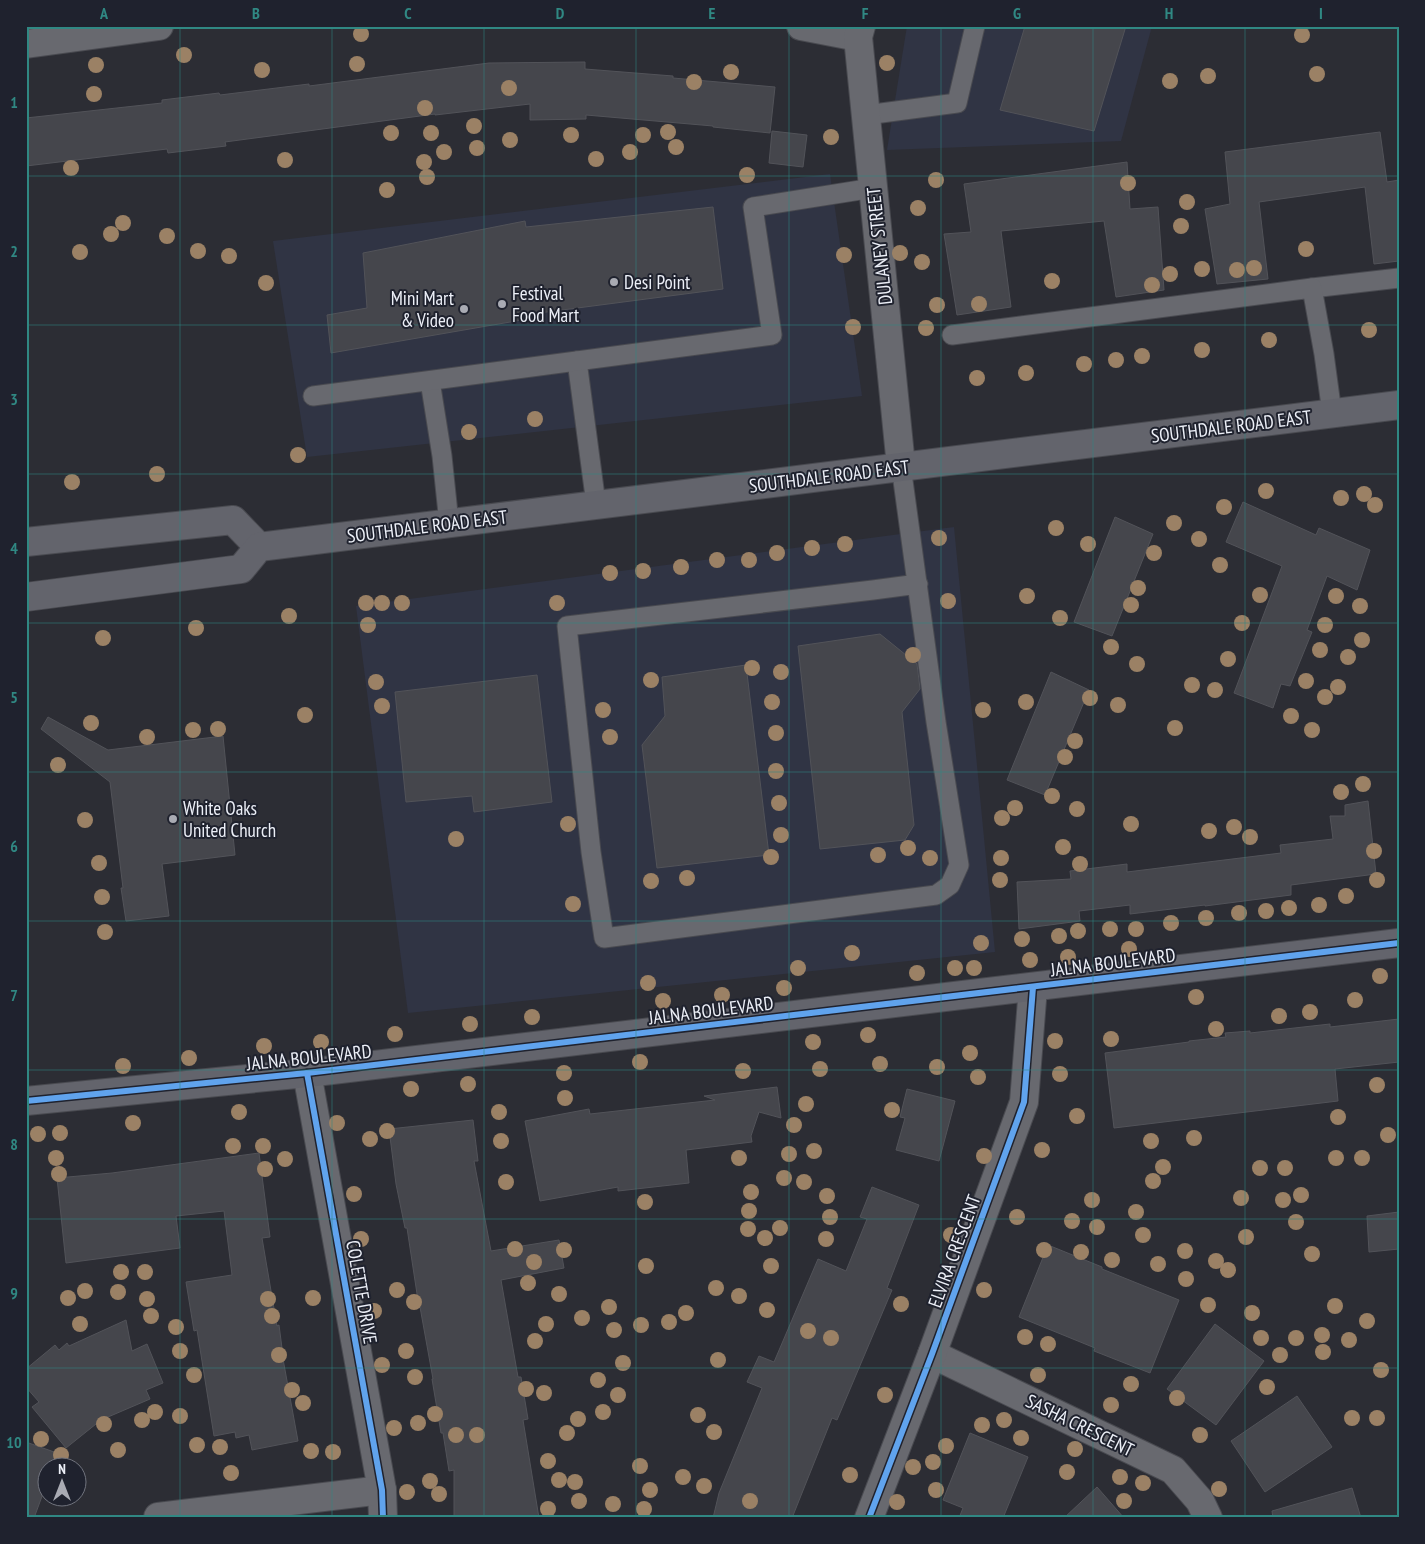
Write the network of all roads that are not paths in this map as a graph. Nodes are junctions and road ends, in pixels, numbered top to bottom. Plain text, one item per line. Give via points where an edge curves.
1 (159, 26) edge
2 (801, 26) edge
3 (975, 26) edge
4 (860, 32) edge
5 (26, 44) edge
6 (866, 115) junction
7 (873, 188) junction
8 (1399, 278) edge
9 (1312, 288) junction
10 (952, 335) dead end
11 (577, 361) junction
12 (430, 380) junction
13 (313, 396) dead end
14 (1399, 405) edge
15 (1332, 413) junction
16 (901, 466) junction
17 (596, 504) junction
18 (449, 523) junction
19 (26, 542) edge
20 (259, 547) junction
21 (918, 584) junction
22 (26, 597) edge
23 (1399, 943) edge
24 (1033, 987) junction
25 (307, 1072) junction
26 (26, 1101) edge
27 (932, 1354) junction
28 (382, 1490) junction
29 (158, 1517) edge
30 (383, 1518) edge
31 (869, 1518) edge
32 (1208, 1518) edge

1 - 5 street
2 - 4 street
3 - 6 lane via 956,102
4 - 6 street, DULANEY STREET
6 - 7 street, DULANEY STREET
7 - 11 lane via 753,207 772,335
7 - 16 street, DULANEY STREET
8 - 9 lane
9 - 10 lane
9 - 15 lane
11 - 12 lane
11 - 17 lane
12 - 13 lane
12 - 18 lane
14 - 15 main road, SOUTHDALE ROAD EAST
15 - 16 main road, SOUTHDALE ROAD EAST
16 - 17 main road, SOUTHDALE ROAD EAST
16 - 21 lane
17 - 18 main road, SOUTHDALE ROAD EAST
18 - 20 main road, SOUTHDALE ROAD EAST
19 - 20 main road via 234,520
20 - 22 main road via 240,569
21 - 21 lane via 567,626 604,938 936,895 950,885 959,865
23 - 24 main road, JALNA BOULEVARD
24 - 25 main road, JALNA BOULEVARD
24 - 27 street, ELVIRA CRESCENT via 1024,1102
25 - 26 main road, JALNA BOULEVARD
25 - 28 street, COLETTE DRIVE
27 - 31 street, ELVIRA CRESCENT
27 - 32 street, SASHA CRESCENT via 1173,1470 1200,1501
28 - 29 street
28 - 30 street, COLETTE DRIVE

